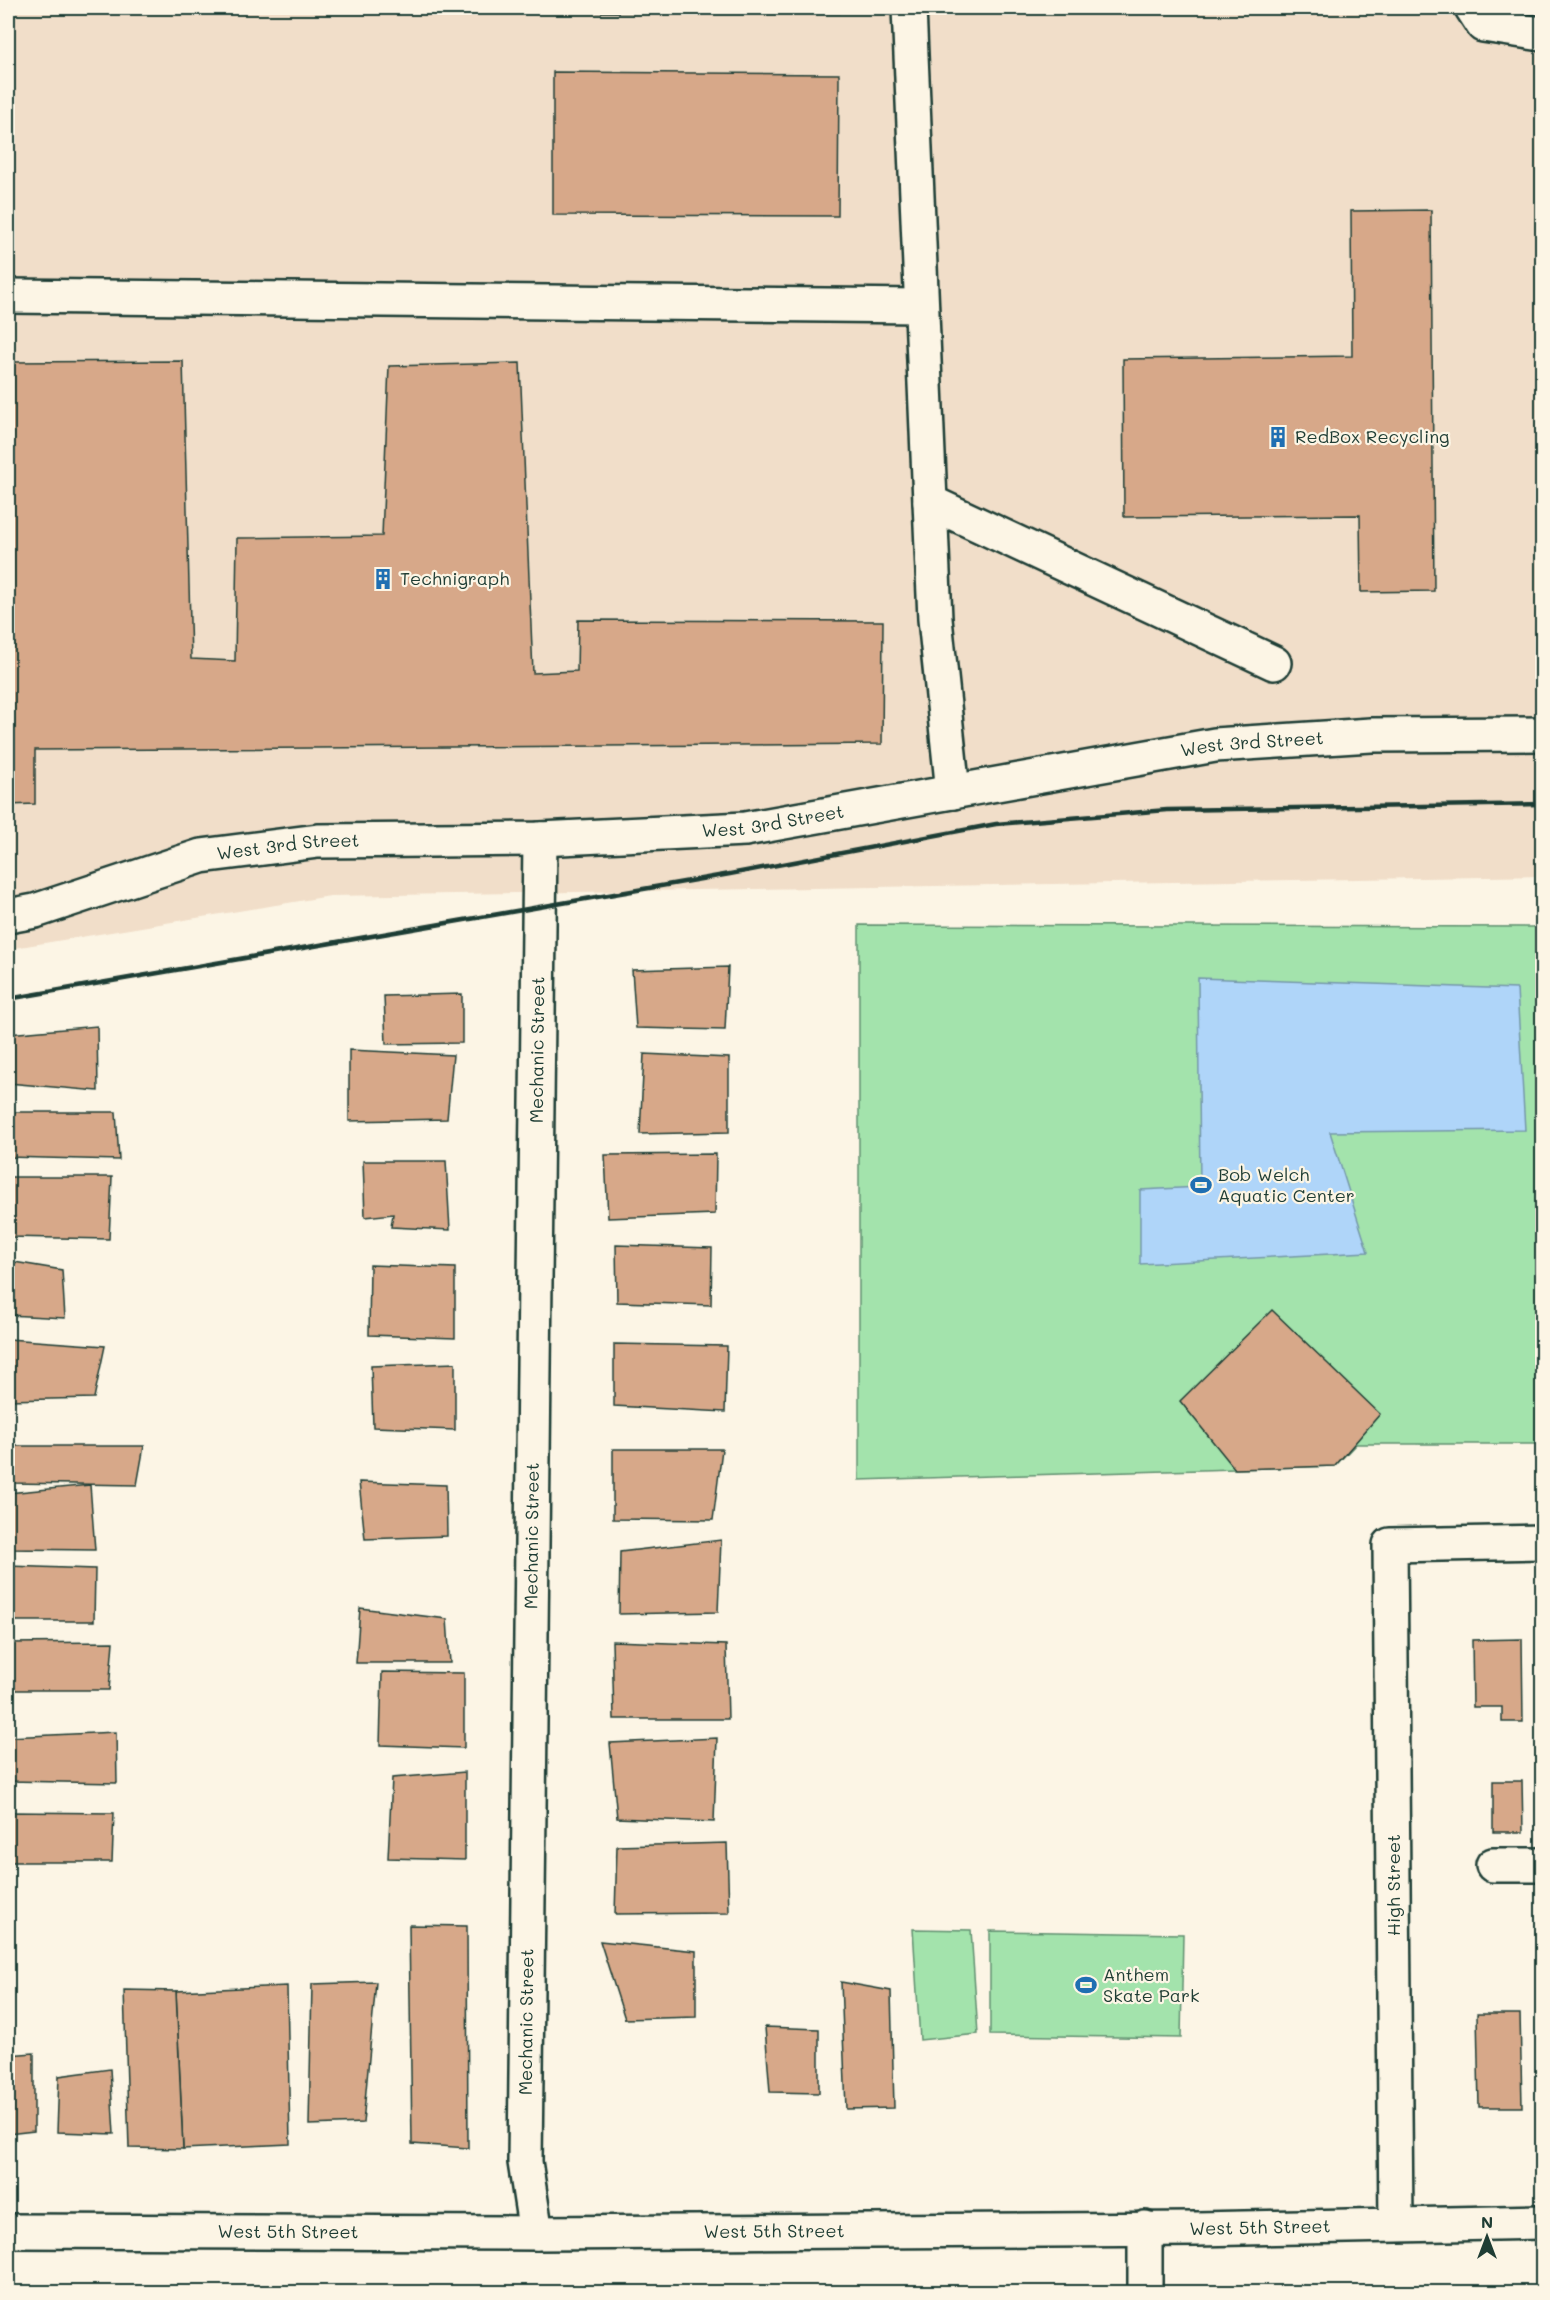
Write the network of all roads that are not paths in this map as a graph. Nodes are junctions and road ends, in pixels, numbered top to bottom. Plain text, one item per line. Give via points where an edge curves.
1 (909, 8) edge
2 (1472, 8) edge
3 (1542, 34) edge
4 (8, 296) edge
5 (921, 306) junction
6 (930, 502) junction
7 (1274, 663) dead end
8 (1542, 734) edge
9 (953, 792) junction
10 (540, 839) junction
11 (8, 916) edge
12 (1542, 1542) edge
13 (1493, 1865) dead end
14 (1542, 1865) edge
15 (1542, 2222) edge
16 (1396, 2224) junction
17 (1145, 2228) junction
18 (8, 2231) edge
19 (536, 2233) junction
20 (1145, 2292) edge

1 - 5 street
2 - 3 street via 1483,25
4 - 5 street
5 - 6 street
6 - 7 street
6 - 9 street via 935,619
8 - 9 street, West 3rd Street via 1371,735 1215,745
9 - 10 street, West 3rd Street via 746,829
10 - 11 street, West 3rd Street via 318,841 201,856 35,911
10 - 19 street, Mechanic Street via 525,2162
12 - 16 street, High Street via 1390,1545
13 - 14 street
15 - 16 street, West 5th Street
16 - 17 street, West 5th Street
17 - 19 street, West 5th Street
17 - 20 street
18 - 19 street, West 5th Street

